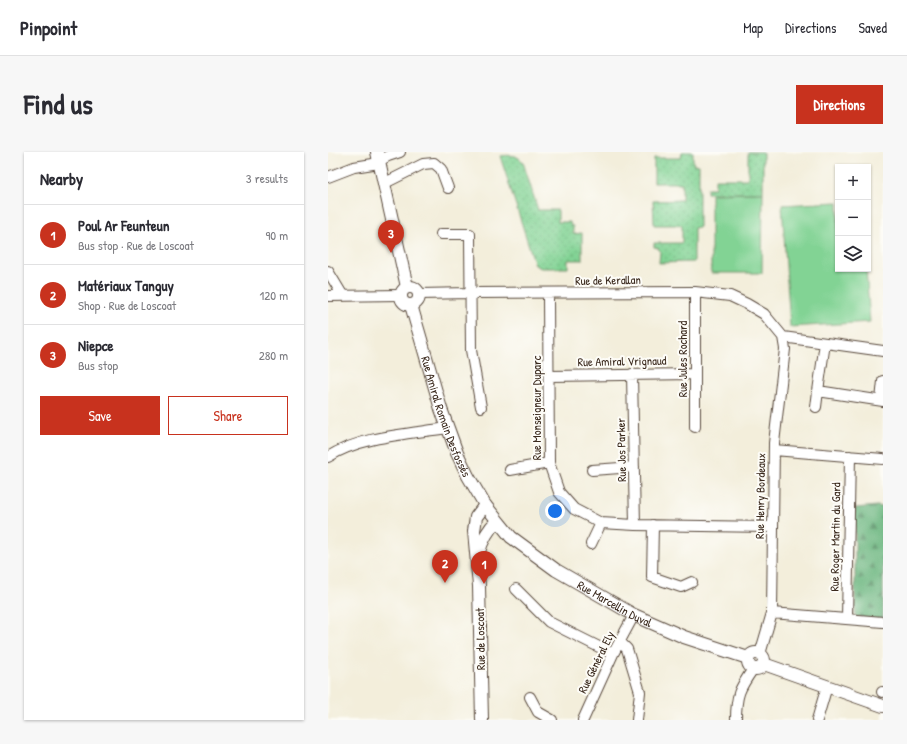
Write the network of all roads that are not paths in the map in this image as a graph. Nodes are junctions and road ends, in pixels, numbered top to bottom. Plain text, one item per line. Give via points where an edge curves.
1 (400, 152) edge
2 (379, 156) edge
3 (328, 177) edge
4 (385, 183) junction
5 (448, 188) dead end
6 (441, 234) dead end
7 (328, 271) edge
8 (404, 291) junction
9 (470, 292) junction
10 (695, 292) junction
11 (548, 293) junction
12 (419, 294) junction
13 (328, 296) edge
14 (343, 296) junction
15 (411, 305) junction
16 (783, 337) junction
17 (825, 343) junction
18 (883, 351) edge
19 (632, 374) junction
20 (696, 374) junction
21 (549, 376) junction
22 (883, 381) edge
23 (818, 391) junction
24 (882, 401) edge
25 (816, 407) dead end
26 (481, 408) dead end
27 (696, 427) dead end
28 (447, 428) junction
29 (774, 450) junction
30 (330, 452) edge
31 (850, 456) junction
32 (883, 459) edge
33 (549, 463) junction
34 (634, 467) junction
35 (510, 470) dead end
36 (592, 470) dead end
37 (485, 505) junction
38 (497, 521) junction
39 (601, 523) junction
40 (635, 525) junction
41 (653, 525) junction
42 (773, 527) junction
43 (591, 544) dead end
44 (477, 558) junction
45 (692, 582) dead end
46 (516, 589) dead end
47 (772, 613) junction
48 (634, 615) junction
49 (847, 619) junction
50 (883, 622) edge
51 (620, 642) junction
52 (613, 654) junction
53 (756, 661) junction
54 (827, 686) junction
55 (530, 697) dead end
56 (883, 706) edge
57 (482, 720) edge
58 (552, 720) edge
59 (583, 720) edge
60 (637, 720) edge
61 (736, 720) edge
62 (817, 720) edge

1 - 2 street
2 - 3 street via 373,164 354,167
2 - 4 main road
4 - 5 street via 423,164 434,163 441,169
4 - 8 main road
6 - 9 street via 470,234
7 - 14 street
8 - 12 main road via 414,288
8 - 14 street
8 - 15 main road via 404,303
9 - 11 street, Rue de Kerallan
9 - 12 street, Rue de Kerallan
9 - 26 street via 471,350
10 - 11 street, Rue de Kerallan
10 - 16 street, Rue de Kerallan via 730,296 747,304 764,314
10 - 20 street, Rue Jules Rochard
11 - 21 street, Rue Monseigneur Duparc
12 - 15 main road via 417,301
13 - 14 street
15 - 28 main road, Rue Amiral Romain Desfossés
16 - 17 street
16 - 29 street, Rue Henry Bordeaux via 785,350
17 - 18 street
17 - 23 street
19 - 20 street, Rue Amiral Vrignaud
19 - 21 street, Rue Amiral Vrignaud
19 - 34 street, Rue Jos Parker
20 - 27 street, Rue Jules Rochard
21 - 33 street, Rue Monseigneur Duparc
22 - 24 street
23 - 24 street
23 - 25 street
28 - 30 street via 367,441
28 - 37 main road, Rue Amiral Romain Desfossés via 468,476
29 - 31 street
29 - 42 street, Rue Henry Bordeaux
31 - 32 street
31 - 49 street, Rue Roger Martin du Gard
33 - 35 street
33 - 39 street, Rue Monseigneur Duparc via 559,492 574,509
34 - 36 street
34 - 40 street, Rue Jos Parker
37 - 38 main road, Rue Amiral Romain Desfossés
37 - 44 main road, Rue de Loscoat via 476,517 474,531
38 - 44 main road, Rue de Loscoat via 488,530
38 - 48 main road, Rue Marcellin Duval via 511,536 556,570
39 - 40 street, Rue Monseigneur Duparc
39 - 43 street
40 - 41 street, Rue Monseigneur Duparc
41 - 42 street, Rue Monseigneur Duparc
41 - 45 street via 652,577 681,587
42 - 47 street, Rue Henry Bordeaux
44 - 57 main road, Rue de Loscoat
46 - 52 street via 549,622
47 - 49 street
47 - 53 street, Rue Henry Bordeaux
48 - 51 street, Rue Général Ely
48 - 53 main road, Rue Marcellin Duval via 684,637
49 - 50 street
51 - 52 street, Rue Général Ely
51 - 60 street via 627,649 640,692
52 - 59 street, Rue Général Ely
53 - 54 main road, Rue Marcellin Duval
53 - 61 street, Rue Henry Bordeaux via 737,695
54 - 56 main road, Rue Marcellin Duval
54 - 62 street
55 - 58 street via 538,712

